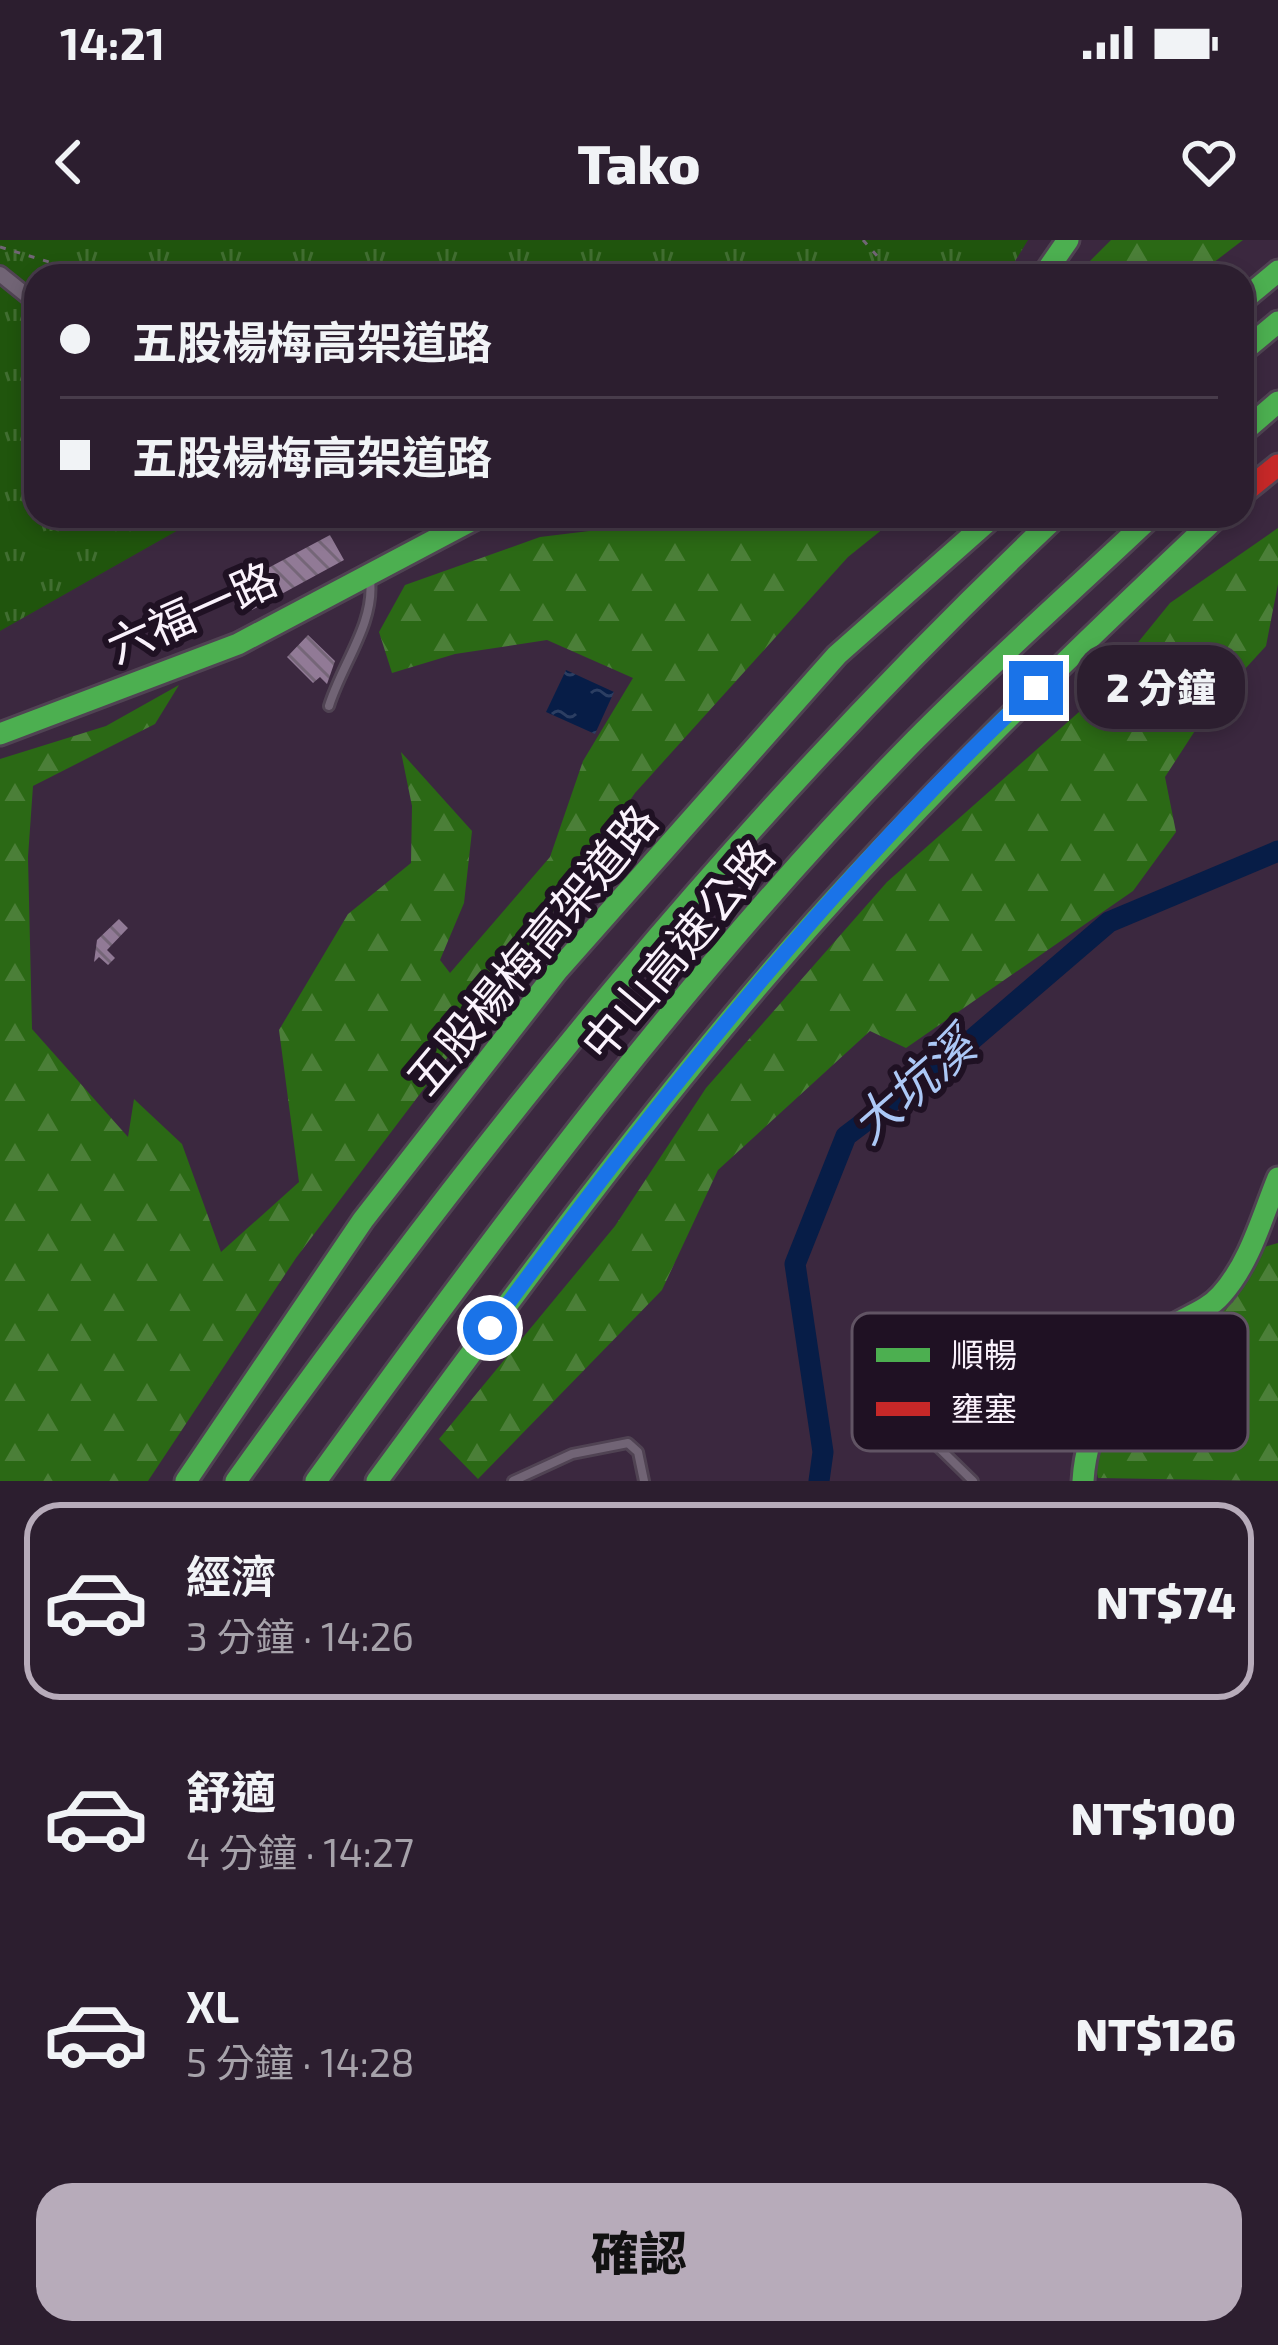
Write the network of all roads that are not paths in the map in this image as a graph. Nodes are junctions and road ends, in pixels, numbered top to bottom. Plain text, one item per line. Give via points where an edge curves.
1 (1278, 271) edge
2 (0, 274) edge
3 (1254, 291) edge
4 (24, 293) edge
5 (1278, 322) edge
6 (1254, 342) edge
7 (1278, 402) edge
8 (1254, 423) edge
9 (1278, 465) edge
10 (1254, 484) edge
11 (454, 528) edge
12 (980, 528) edge
13 (1045, 528) edge
14 (1139, 528) edge
15 (1205, 528) edge
16 (370, 572) junction
17 (329, 706) dead end
18 (0, 734) edge
19 (1278, 1178) edge
20 (1278, 1222) edge
21 (1250, 1245) junction
22 (1194, 1313) edge
23 (943, 1451) edge
24 (1084, 1451) edge
25 (187, 1481) edge
26 (236, 1481) edge
27 (316, 1481) edge
28 (377, 1481) edge
29 (513, 1481) edge
30 (644, 1481) edge
31 (974, 1481) edge
32 (1083, 1481) edge

1 - 3 main road
2 - 4 street
5 - 6 main road
7 - 8 main road
9 - 10 main road
11 - 16 main road, 六福一路
12 - 25 main road, 五股楊梅高架道路 via 837,655 557,971 363,1220
13 - 26 main road, 中山高速公路 via 817,750 670,910 370,1292
14 - 27 main road, 中山高速公路 via 914,741 664,1020
15 - 28 main road via 1005,716 823,911 575,1213
16 - 17 lane via 373,606
16 - 18 main road, 六福一路 via 238,644
19 - 21 main road
20 - 21 street
21 - 22 main road via 1220,1296
23 - 31 lane
24 - 32 main road
29 - 30 lane via 572,1454 628,1443 638,1451

